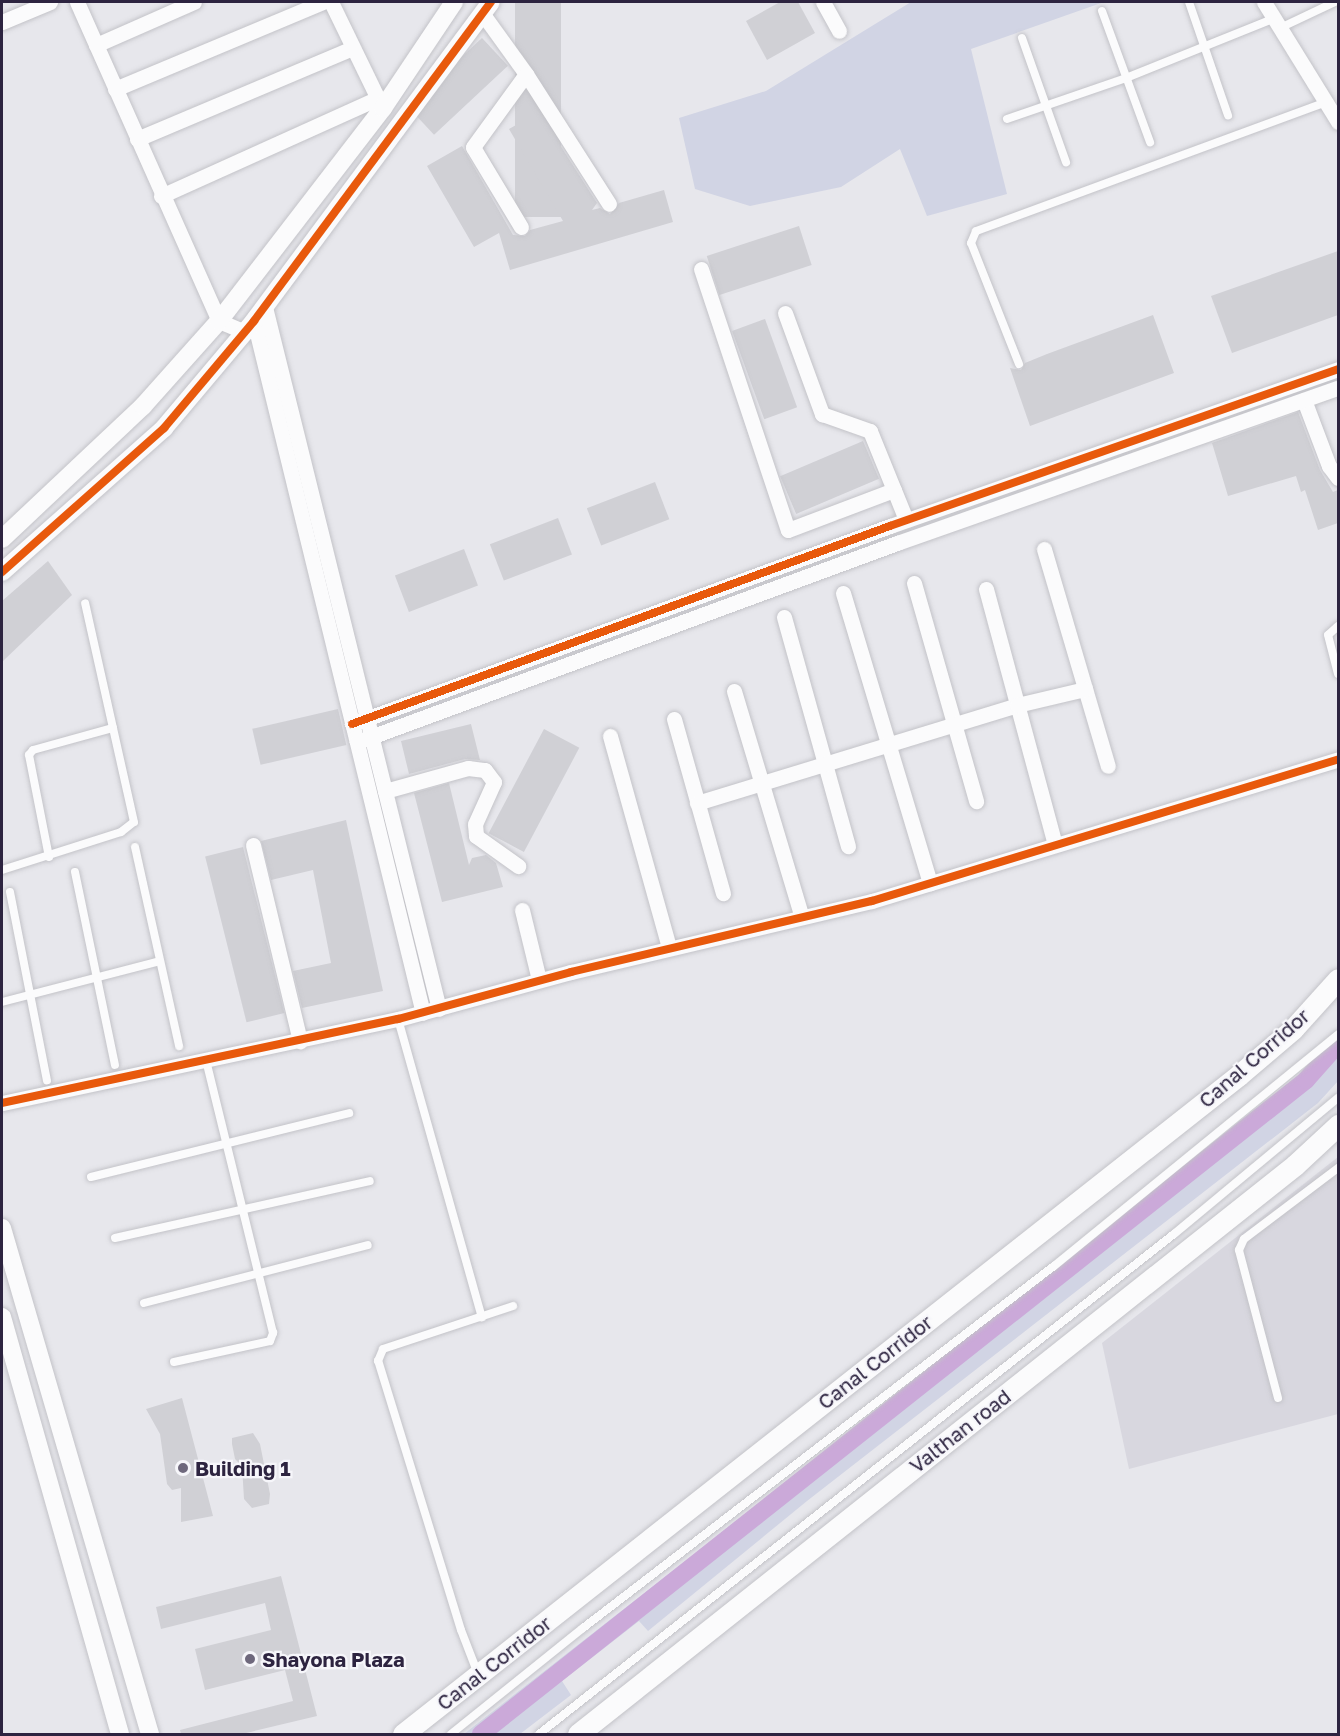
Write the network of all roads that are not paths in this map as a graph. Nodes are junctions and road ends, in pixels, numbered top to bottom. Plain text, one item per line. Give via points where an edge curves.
1 (50, 2) edge
2 (77, 2) edge
3 (195, 2) edge
4 (323, 2) edge
5 (331, 2) edge
6 (454, 2) edge
7 (823, 2) edge
8 (1189, 2) edge
9 (1264, 2) edge
10 (1335, 2) edge
11 (486, 7) edge
12 (1102, 11) dead end
13 (2, 22) edge
14 (1276, 24) junction
15 (839, 31) dead end
16 (1022, 38) dead end
17 (96, 45) junction
18 (1205, 46) junction
19 (352, 48) junction
20 (526, 74) junction
21 (1126, 78) junction
22 (115, 89) junction
23 (1326, 102) junction
24 (380, 103) junction
25 (1046, 105) junction
26 (1228, 115) dead end
27 (1007, 119) dead end
28 (1338, 122) edge
29 (137, 139) junction
30 (1150, 142) dead end
31 (1066, 162) dead end
32 (161, 196) junction
33 (609, 204) dead end
34 (521, 227) dead end
35 (701, 269) dead end
36 (265, 307) junction
37 (785, 313) dead end
38 (219, 321) junction
39 (250, 327) junction
40 (1019, 364) dead end
41 (1338, 369) edge
42 (1338, 388) edge
43 (1304, 400) junction
44 (1338, 478) edge
45 (894, 490) junction
46 (906, 520) junction
47 (2, 539) edge
48 (1044, 549) dead end
49 (2, 572) edge
50 (914, 583) dead end
51 (986, 589) dead end
52 (843, 593) dead end
53 (85, 603) dead end
54 (784, 617) dead end
55 (1338, 626) edge
56 (1338, 674) edge
57 (1085, 689) junction
58 (734, 691) dead end
59 (1017, 705) junction
60 (368, 719) junction
61 (674, 719) dead end
62 (352, 724) junction
63 (954, 727) junction
64 (113, 728) junction
65 (372, 736) junction
66 (610, 736) dead end
67 (357, 742) junction
68 (890, 747) junction
69 (1338, 759) edge
70 (825, 766) junction
71 (1108, 766) dead end
72 (762, 785) junction
73 (386, 791) junction
74 (976, 801) dead end
75 (697, 803) junction
76 (1055, 844) junction
77 (253, 845) dead end
78 (848, 846) dead end
79 (135, 847) dead end
80 (49, 858) junction
81 (518, 866) dead end
82 (2, 870) edge
83 (75, 872) dead end
84 (930, 883) junction
85 (10, 892) dead end
86 (723, 893) dead end
87 (522, 910) dead end
88 (802, 917) junction
89 (669, 948) junction
90 (160, 961) junction
91 (98, 978) junction
92 (1338, 979) edge
93 (539, 981) junction
94 (32, 995) junction
95 (2, 1002) edge
96 (439, 1008) junction
97 (423, 1013) junction
98 (398, 1019) junction
99 (1338, 1034) edge
100 (300, 1041) junction
101 (179, 1046) dead end
102 (206, 1061) junction
103 (115, 1065) dead end
104 (47, 1080) dead end
105 (1338, 1098) edge
106 (2, 1103) edge
107 (349, 1113) dead end
108 (1338, 1125) edge
109 (227, 1144) junction
110 (1338, 1168) edge
111 (91, 1177) dead end
112 (370, 1181) dead end
113 (244, 1210) junction
114 (2, 1228) edge
115 (115, 1238) dead end
116 (368, 1245) dead end
117 (260, 1275) junction
118 (144, 1303) dead end
119 (513, 1306) dead end
120 (2, 1317) edge
121 (482, 1317) junction
122 (174, 1362) dead end
123 (1278, 1398) dead end
124 (479, 1675) junction
125 (120, 1734) edge
126 (150, 1734) edge
127 (403, 1734) edge
128 (451, 1734) edge
129 (539, 1734) edge
130 (578, 1734) edge

1 - 13 street
2 - 17 street
3 - 17 street
4 - 22 street
5 - 19 street
6 - 24 street
7 - 15 street
8 - 18 lane
9 - 14 street
10 - 14 lane
11 - 20 street
11 - 36 street
12 - 21 lane
14 - 18 lane
14 - 23 street
16 - 25 lane
17 - 22 street
18 - 21 lane
18 - 26 lane
19 - 24 street
19 - 29 street
20 - 33 street
20 - 34 street via 473,147
21 - 25 lane
21 - 30 lane
22 - 29 street
23 - 28 street
23 - 40 lane via 976,231 971,243
24 - 32 street
24 - 38 street
25 - 27 lane
25 - 31 lane
29 - 32 street
32 - 38 street
35 - 45 street via 788,530
36 - 39 street
36 - 60 street
37 - 45 street via 822,414 870,431
38 - 39 street
38 - 47 street via 143,406
39 - 49 street via 164,428
39 - 62 street
41 - 46 street
42 - 43 street
43 - 44 street via 1329,466
43 - 65 street via 897,543
45 - 46 street
46 - 60 street
48 - 57 street
50 - 63 street
51 - 59 street
52 - 68 street
53 - 64 lane
54 - 70 street
55 - 56 lane via 1328,635
57 - 59 street
57 - 71 street
58 - 72 street
59 - 63 street
59 - 76 street
60 - 62 street
60 - 65 street
61 - 75 street
62 - 67 street
63 - 68 street
63 - 74 street
64 - 80 lane via 134,822 121,832
64 - 80 lane via 33,750 29,755
65 - 67 street
65 - 73 street
66 - 89 street
67 - 97 street
68 - 70 street
68 - 84 street
69 - 76 street
70 - 72 street
70 - 78 street
72 - 75 street
72 - 88 street
73 - 81 street via 468,768 485,770 494,782 475,824 476,836
73 - 96 street
75 - 86 street
76 - 84 street
77 - 100 street
79 - 90 lane
80 - 82 lane
83 - 91 lane
84 - 88 street
85 - 94 lane
87 - 93 street
88 - 89 street
89 - 93 street
90 - 91 lane
90 - 101 lane
91 - 94 lane
91 - 103 lane
92 - 124 main road, Canal Corridor via 1293,1029 1239,1075
93 - 96 street
94 - 95 lane
94 - 104 lane
96 - 97 street
97 - 98 street
98 - 100 street
98 - 121 lane
99 - 128 lane via 1063,1259
100 - 102 street
102 - 106 street
102 - 109 lane
105 - 129 lane via 1174,1234
107 - 109 lane
108 - 130 main road, Valthan road via 1295,1165
109 - 111 lane
109 - 113 lane
110 - 123 lane via 1244,1239 1239,1250
112 - 113 lane
113 - 115 lane
113 - 117 lane
114 - 126 street
116 - 117 lane
117 - 118 lane
117 - 122 lane via 273,1323 270,1341
119 - 121 lane
120 - 125 street
121 - 124 lane via 383,1349 378,1361 461,1630
124 - 127 main road, Canal Corridor

